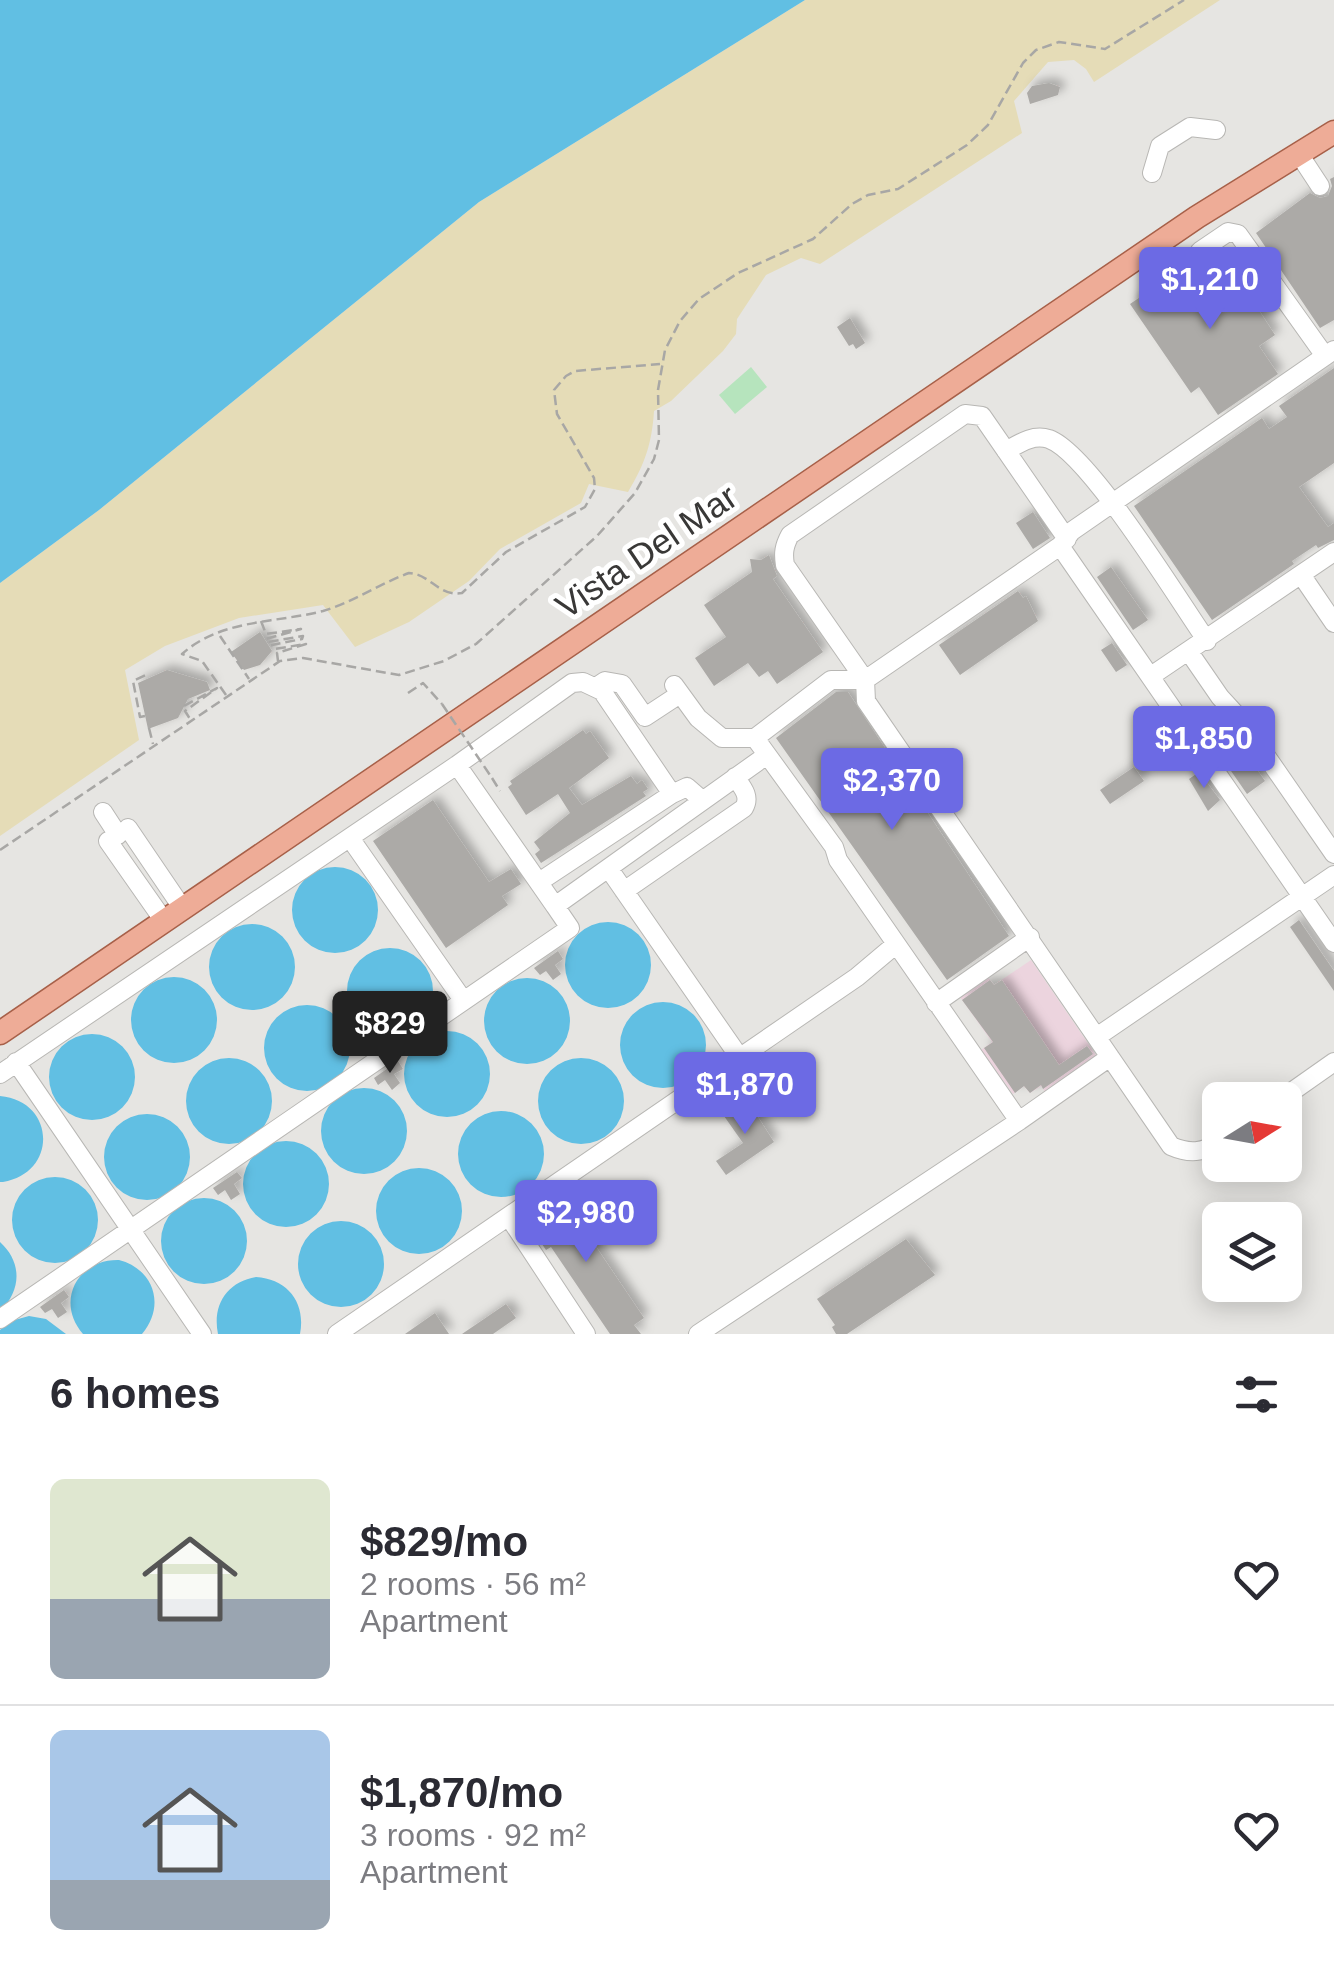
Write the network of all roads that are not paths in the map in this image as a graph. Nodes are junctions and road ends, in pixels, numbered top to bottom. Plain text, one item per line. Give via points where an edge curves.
1 (1216, 130) dead end
2 (1334, 132) edge
3 (1299, 154) junction
4 (1152, 173) dead end
5 (1320, 186) dead end
6 (1200, 251) dead end
7 (1330, 353) edge
8 (1006, 451) junction
9 (1113, 504) junction
10 (1063, 543) junction
11 (1334, 552) edge
12 (1302, 576) junction
13 (1334, 623) edge
14 (1206, 641) junction
15 (1188, 652) junction
16 (1151, 676) junction
17 (866, 680) junction
18 (596, 686) junction
19 (755, 738) junction
20 (767, 755) junction
21 (457, 765) junction
22 (735, 777) junction
23 (672, 794) junction
24 (702, 800) junction
25 (103, 812) dead end
26 (350, 838) junction
27 (1334, 854) edge
28 (609, 869) junction
29 (1334, 876) edge
30 (539, 882) junction
31 (624, 891) junction
32 (1302, 897) junction
33 (555, 906) junction
34 (174, 915) junction
35 (1030, 938) junction
36 (1334, 944) edge
37 (895, 945) junction
38 (463, 1000) junction
39 (936, 1003) junction
40 (0, 1034) edge
41 (1098, 1036) junction
42 (1110, 1056) junction
43 (740, 1058) junction
44 (16, 1062) junction
45 (1334, 1062) edge
46 (0, 1074) edge
47 (1302, 1085) edge
48 (1019, 1122) junction
49 (1202, 1151) edge
50 (509, 1217) junction
51 (130, 1230) junction
52 (0, 1318) edge
53 (202, 1334) edge
54 (337, 1334) edge
55 (586, 1334) edge
56 (698, 1334) edge

1 - 4 lane via 1190,127 1160,146
2 - 3 main road, Vista Del Mar
3 - 5 lane
3 - 34 main road, Vista Del Mar
6 - 7 lane via 1228,232 1238,234
7 - 9 lane
8 - 9 lane via 1029,438 1050,440 1078,460
8 - 10 lane
8 - 17 lane via 982,416 965,414 790,535 785,565
9 - 10 lane
9 - 14 lane
10 - 16 lane
10 - 17 lane
11 - 12 lane
12 - 13 lane
12 - 14 lane
14 - 15 lane
15 - 16 lane
15 - 27 lane
16 - 32 lane
17 - 19 lane via 831,680
17 - 35 lane via 866,700
18 - 19 lane via 605,680 622,684 644,717 677,689 722,738
18 - 21 lane via 572,683
18 - 23 lane
19 - 20 lane
20 - 22 lane
20 - 37 lane
21 - 26 lane
21 - 30 lane
22 - 24 lane
22 - 31 lane via 746,794 744,808
23 - 24 lane via 687,787
23 - 30 lane
24 - 28 lane
25 - 34 lane
26 - 38 lane
26 - 44 lane
28 - 31 lane
28 - 33 lane
29 - 32 lane
30 - 33 lane
31 - 43 lane
32 - 36 lane
32 - 41 lane
33 - 38 lane via 570,928
34 - 40 main road, Vista Del Mar
35 - 39 lane
35 - 41 lane
37 - 39 lane
37 - 43 lane
38 - 51 lane
39 - 48 lane
41 - 42 lane
42 - 48 lane
42 - 49 lane via 1172,1146
43 - 50 lane
44 - 46 lane
44 - 51 lane
45 - 47 lane
48 - 56 lane
50 - 54 lane
50 - 55 lane
51 - 52 lane
51 - 53 lane

